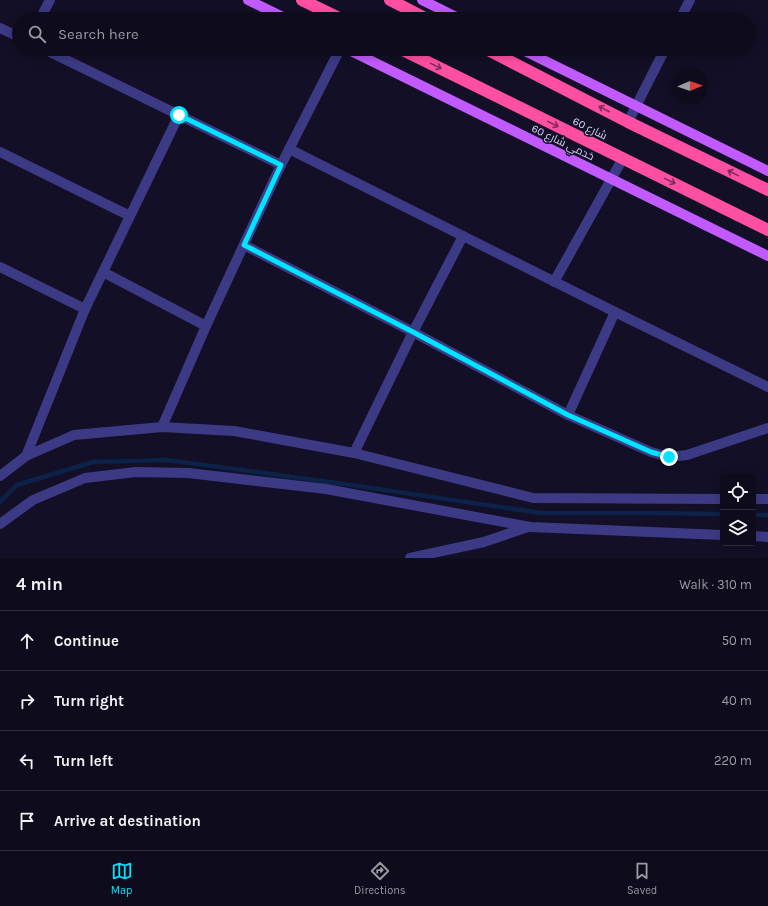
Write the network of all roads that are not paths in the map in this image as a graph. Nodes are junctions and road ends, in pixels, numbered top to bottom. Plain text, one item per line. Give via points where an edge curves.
1 (50, 0) edge
2 (248, 0) edge
3 (302, 0) edge
4 (390, 0) edge
5 (422, 0) edge
6 (690, 0) edge
7 (44, 12) edge
8 (272, 12) edge
9 (327, 12) edge
10 (413, 12) edge
11 (446, 12) edge
12 (684, 12) edge
13 (0, 28) edge
14 (12, 34) edge
15 (58, 56) edge
16 (336, 56) edge
17 (361, 56) edge
18 (415, 56) edge
19 (500, 56) edge
20 (535, 56) edge
21 (661, 56) edge
22 (636, 106) junction
23 (179, 115) junction
24 (628, 122) junction
25 (290, 148) junction
26 (0, 152) edge
27 (623, 158) junction
28 (281, 165) junction
29 (768, 171) edge
30 (611, 179) junction
31 (768, 190) edge
32 (130, 216) junction
33 (768, 230) edge
34 (463, 236) junction
35 (244, 245) junction
36 (768, 256) edge
37 (0, 267) edge
38 (103, 272) junction
39 (554, 282) junction
40 (86, 309) junction
41 (615, 312) junction
42 (206, 326) junction
43 (413, 332) junction
44 (768, 387) edge
45 (568, 415) junction
46 (162, 427) junction
47 (768, 428) edge
48 (354, 453) junction
49 (26, 456) junction
50 (0, 476) edge
51 (756, 498) edge
52 (720, 499) edge
53 (768, 499) edge
54 (0, 524) edge
55 (530, 527) junction
56 (720, 535) edge
57 (756, 536) edge
58 (768, 537) edge
59 (410, 558) edge

1 - 7 street
2 - 8 main road
3 - 9 highway
4 - 10 highway
5 - 11 main road
6 - 12 street
13 - 14 street
15 - 23 street
16 - 25 street
17 - 30 main road, خدمي شارع 60
18 -> 27 highway, شارع 60
24 -> 19 highway, شارع 60
20 - 22 main road
21 - 22 street
22 - 24 street
22 - 29 main road
23 - 28 street
23 - 32 street
31 -> 24 highway, شارع 60
25 - 28 street
25 - 34 street
26 - 32 street
27 - 30 street
27 -> 33 highway, شارع 60
28 - 35 street
30 - 36 main road, خدمي شارع 60
30 - 39 street
32 - 38 street
34 - 39 street
34 - 43 street
35 - 42 street
35 - 43 street
37 - 40 street
38 - 40 street
38 - 42 street
39 - 41 street
40 - 49 street
41 - 44 street
41 - 45 street
42 - 46 street
43 - 45 street
43 - 48 street
45 - 47 street via 651,452 669,457 687,455
46 - 48 street via 234,431
46 - 49 street via 74,435
48 - 52 street via 533,498
49 - 50 street
51 - 53 street
54 - 55 street via 33,500 85,478 136,472 188,473 326,489
55 - 56 street
55 - 59 street via 484,542
57 - 58 street

